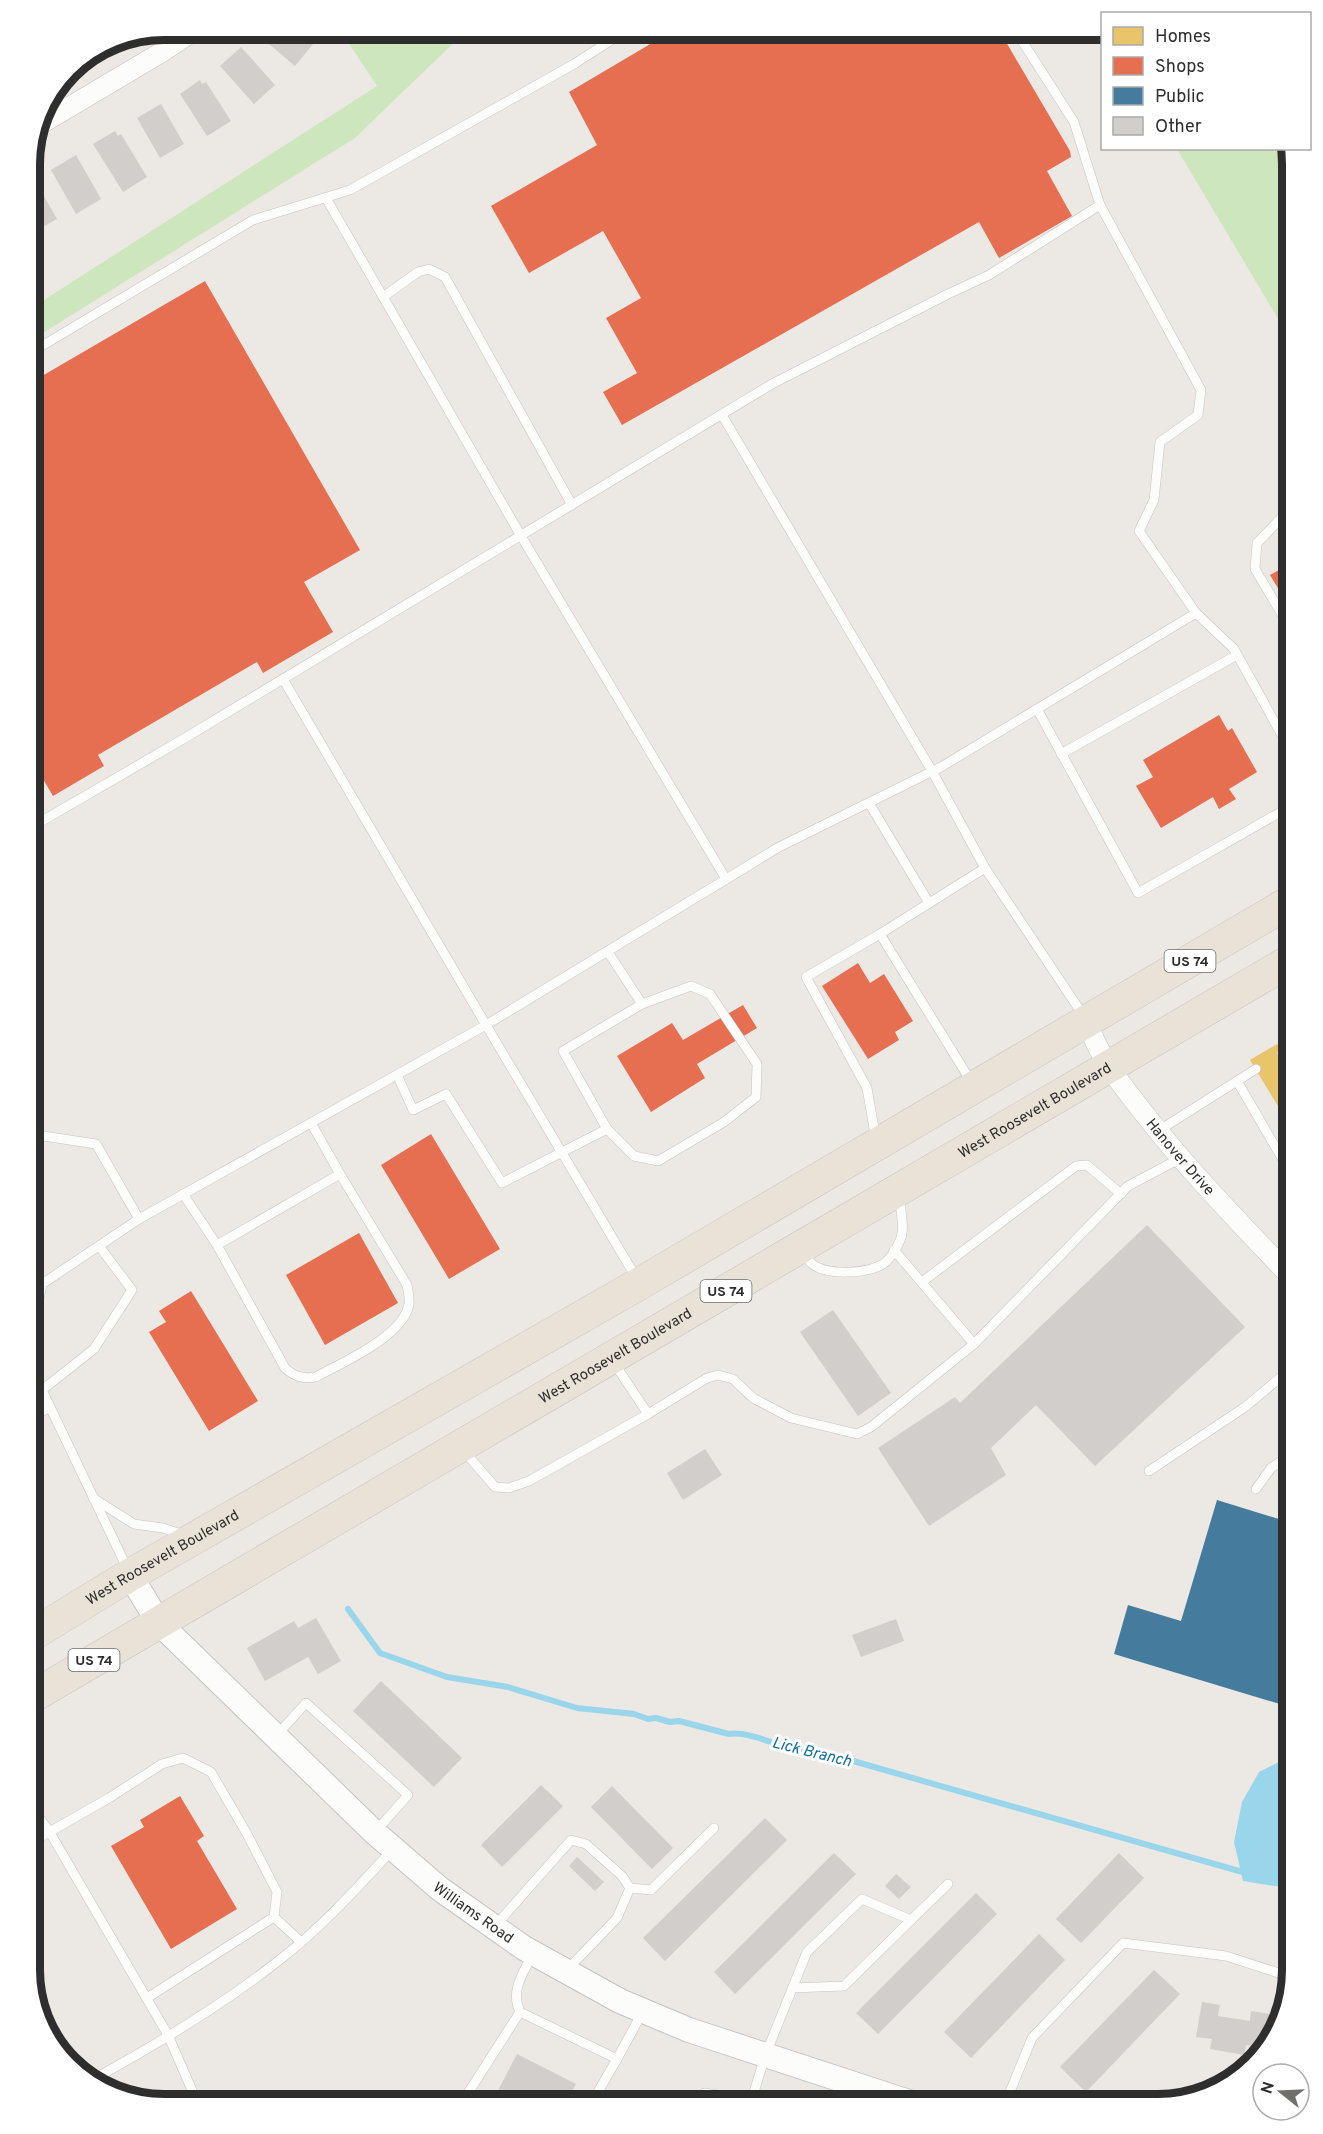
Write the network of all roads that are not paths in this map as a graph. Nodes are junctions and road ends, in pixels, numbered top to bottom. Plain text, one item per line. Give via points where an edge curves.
1 (180, 40) edge
2 (611, 40) edge
3 (1022, 41) edge
4 (49, 119) edge
5 (326, 198) junction
6 (1100, 205) junction
7 (383, 297) junction
8 (41, 347) edge
9 (722, 415) junction
10 (572, 505) junction
11 (1282, 517) edge
12 (521, 536) junction
13 (1196, 613) junction
14 (1282, 614) edge
15 (1237, 655) junction
16 (283, 679) junction
17 (1037, 709) junction
18 (1282, 735) edge
19 (1061, 754) junction
20 (933, 771) junction
21 (869, 803) junction
22 (1282, 811) edge
23 (41, 822) edge
24 (985, 868) junction
25 (726, 879) junction
26 (929, 903) junction
27 (1282, 907) edge
28 (880, 934) junction
29 (608, 952) junction
30 (1282, 965) edge
31 (642, 1004) junction
32 (1087, 1022) junction
33 (486, 1025) junction
34 (1108, 1066) junction
35 (1256, 1070) dead end
36 (397, 1075) junction
37 (1237, 1081) junction
38 (975, 1088) junction
39 (312, 1122) junction
40 (607, 1130) junction
41 (1158, 1132) junction
42 (40, 1136) edge
43 (877, 1145) junction
44 (562, 1154) junction
45 (1181, 1158) junction
46 (1282, 1158) edge
47 (340, 1174) junction
48 (898, 1190) junction
49 (183, 1194) junction
50 (1121, 1194) junction
51 (139, 1219) junction
52 (217, 1245) junction
53 (99, 1246) junction
54 (800, 1248) junction
55 (894, 1250) junction
56 (1282, 1267) edge
57 (922, 1282) junction
58 (639, 1284) junction
59 (40, 1292) edge
60 (974, 1344) junction
61 (611, 1359) junction
62 (1282, 1376) edge
63 (40, 1387) edge
64 (42, 1390) junction
65 (50, 1407) junction
66 (40, 1412) edge
67 (648, 1414) junction
68 (460, 1447) junction
69 (1282, 1460) edge
70 (1149, 1471) dead end
71 (1256, 1489) dead end
72 (93, 1498) junction
73 (195, 1538) junction
74 (130, 1575) junction
75 (159, 1623) junction
76 (40, 1630) edge
77 (40, 1692) edge
78 (275, 1737) junction
79 (40, 1819) edge
80 (714, 1828) dead end
81 (49, 1831) junction
82 (374, 1832) junction
83 (40, 1837) edge
84 (393, 1849) junction
85 (948, 1884) dead end
86 (630, 1888) junction
87 (274, 1917) junction
88 (911, 1920) junction
89 (494, 1927) junction
90 (300, 1941) junction
91 (533, 1953) junction
92 (565, 1972) junction
93 (1282, 1974) edge
94 (792, 1988) junction
95 (147, 1998) junction
96 (643, 2011) junction
97 (520, 2012) junction
98 (168, 2035) junction
99 (765, 2056) junction
100 (617, 2060) junction
101 (100, 2075) edge
102 (193, 2093) edge
103 (468, 2093) edge
104 (597, 2093) edge
105 (754, 2094) edge
106 (883, 2094) edge
107 (1009, 2094) edge

1 - 4 street
2 - 5 lane via 350,190
3 - 6 lane via 1074,123
5 - 7 lane
5 - 8 lane via 253,220
6 - 9 lane via 989,275 772,384
6 - 13 lane via 1201,390 1198,415 1160,442 1154,500 1138,531
7 - 10 lane via 418,272 429,269 445,277
7 - 12 lane
9 - 10 lane
9 - 20 lane
10 - 12 lane
11 - 14 lane via 1257,543 1255,569
12 - 16 lane
12 - 25 lane
13 - 15 lane
13 - 17 lane
15 - 18 lane
15 - 19 lane
16 - 23 lane
16 - 33 lane
17 - 19 lane
17 - 20 lane
19 - 22 lane via 1138,893
20 - 21 lane
20 - 24 lane
21 - 25 lane via 779,847
21 - 26 lane
24 - 26 lane
24 - 32 lane
25 - 29 lane
26 - 28 lane
27 - 32 highway, West Roosevelt Boulevard / US 74
28 - 38 lane
28 - 43 lane via 806,977 867,1088
29 - 31 lane
29 - 33 lane
30 - 34 highway, West Roosevelt Boulevard / US 74
31 - 40 lane via 563,1051
31 - 40 lane via 691,986 710,994 757,1064 756,1097 724,1122 658,1161 634,1156
32 - 34 street, Hanover Drive
32 - 38 highway, West Roosevelt Boulevard / US 74
33 - 36 lane
33 - 44 lane
34 - 41 street, Hanover Drive
34 - 48 highway, West Roosevelt Boulevard / US 74
35 - 37 lane
36 - 39 lane
36 - 44 lane via 414,1110 446,1094 502,1183
37 - 41 lane
37 - 46 lane
38 - 43 highway, West Roosevelt Boulevard / US 74
39 - 47 lane
39 - 49 lane
40 - 44 lane
41 - 45 street, Hanover Drive
42 - 51 lane via 96,1144
43 - 58 highway, West Roosevelt Boulevard / US 74
44 - 58 lane
45 - 50 lane via 1128,1186
45 - 56 street, Hanover Drive
47 - 52 lane
47 - 52 lane via 407,1285 410,1303 402,1322 389,1335 316,1377 293,1375 285,1368
48 - 54 highway, West Roosevelt Boulevard / US 74
48 - 55 lane via 902,1233
49 - 51 lane
49 - 52 lane
50 - 57 lane via 1087,1165 1076,1166
50 - 60 lane
51 - 53 lane
53 - 59 lane via 42,1284
53 - 64 lane via 132,1290 94,1349
54 - 55 lane via 812,1264 824,1270 846,1272 884,1264
54 - 61 highway, West Roosevelt Boulevard / US 74
55 - 57 lane
57 - 60 lane
58 - 73 highway, West Roosevelt Boulevard / US 74
60 - 67 lane via 871,1428 857,1434 791,1418 753,1398 733,1379 718,1375
61 - 67 lane
61 - 68 highway, West Roosevelt Boulevard / US 74
62 - 70 lane via 1245,1407
63 - 64 lane
64 - 65 lane
65 - 66 lane
65 - 72 lane
67 - 68 lane via 529,1481 509,1488 495,1487
68 - 75 highway, West Roosevelt Boulevard / US 74
69 - 71 lane via 1271,1468
72 - 73 lane via 134,1524
72 - 74 lane
73 - 74 highway, West Roosevelt Boulevard / US 74
74 - 75 street, Williams Road
74 - 76 highway, West Roosevelt Boulevard / US 74
75 - 77 highway, West Roosevelt Boulevard / US 74
75 - 78 street, Williams Road
78 - 82 street, Williams Road
78 - 82 lane via 306,1703 408,1795
79 - 81 lane
80 - 86 lane via 651,1890
81 - 83 lane
81 - 87 lane via 162,1764 183,1758 211,1772 247,1833 277,1892
81 - 95 lane
82 - 84 street, Williams Road
84 - 89 street, Williams Road
84 - 90 lane via 346,1900
85 - 88 lane
86 - 89 lane via 586,1844 571,1840
86 - 92 lane via 617,1918
87 - 90 lane
87 - 95 lane
88 - 94 lane via 844,1986
88 - 94 lane via 862,1899 807,1952
89 - 91 street, Williams Road
90 - 98 lane via 256,1977
91 - 92 street, Williams Road
91 - 97 lane via 514,2000
92 - 96 street, Williams Road
93 - 107 lane via 1226,1956 1122,1943 1032,2038
94 - 99 lane
95 - 98 lane
96 - 99 street, Williams Road
96 - 100 lane
97 - 100 lane
97 - 103 lane
98 - 101 lane
98 - 102 lane
99 - 105 lane
99 - 106 street, Williams Road
100 - 104 lane

